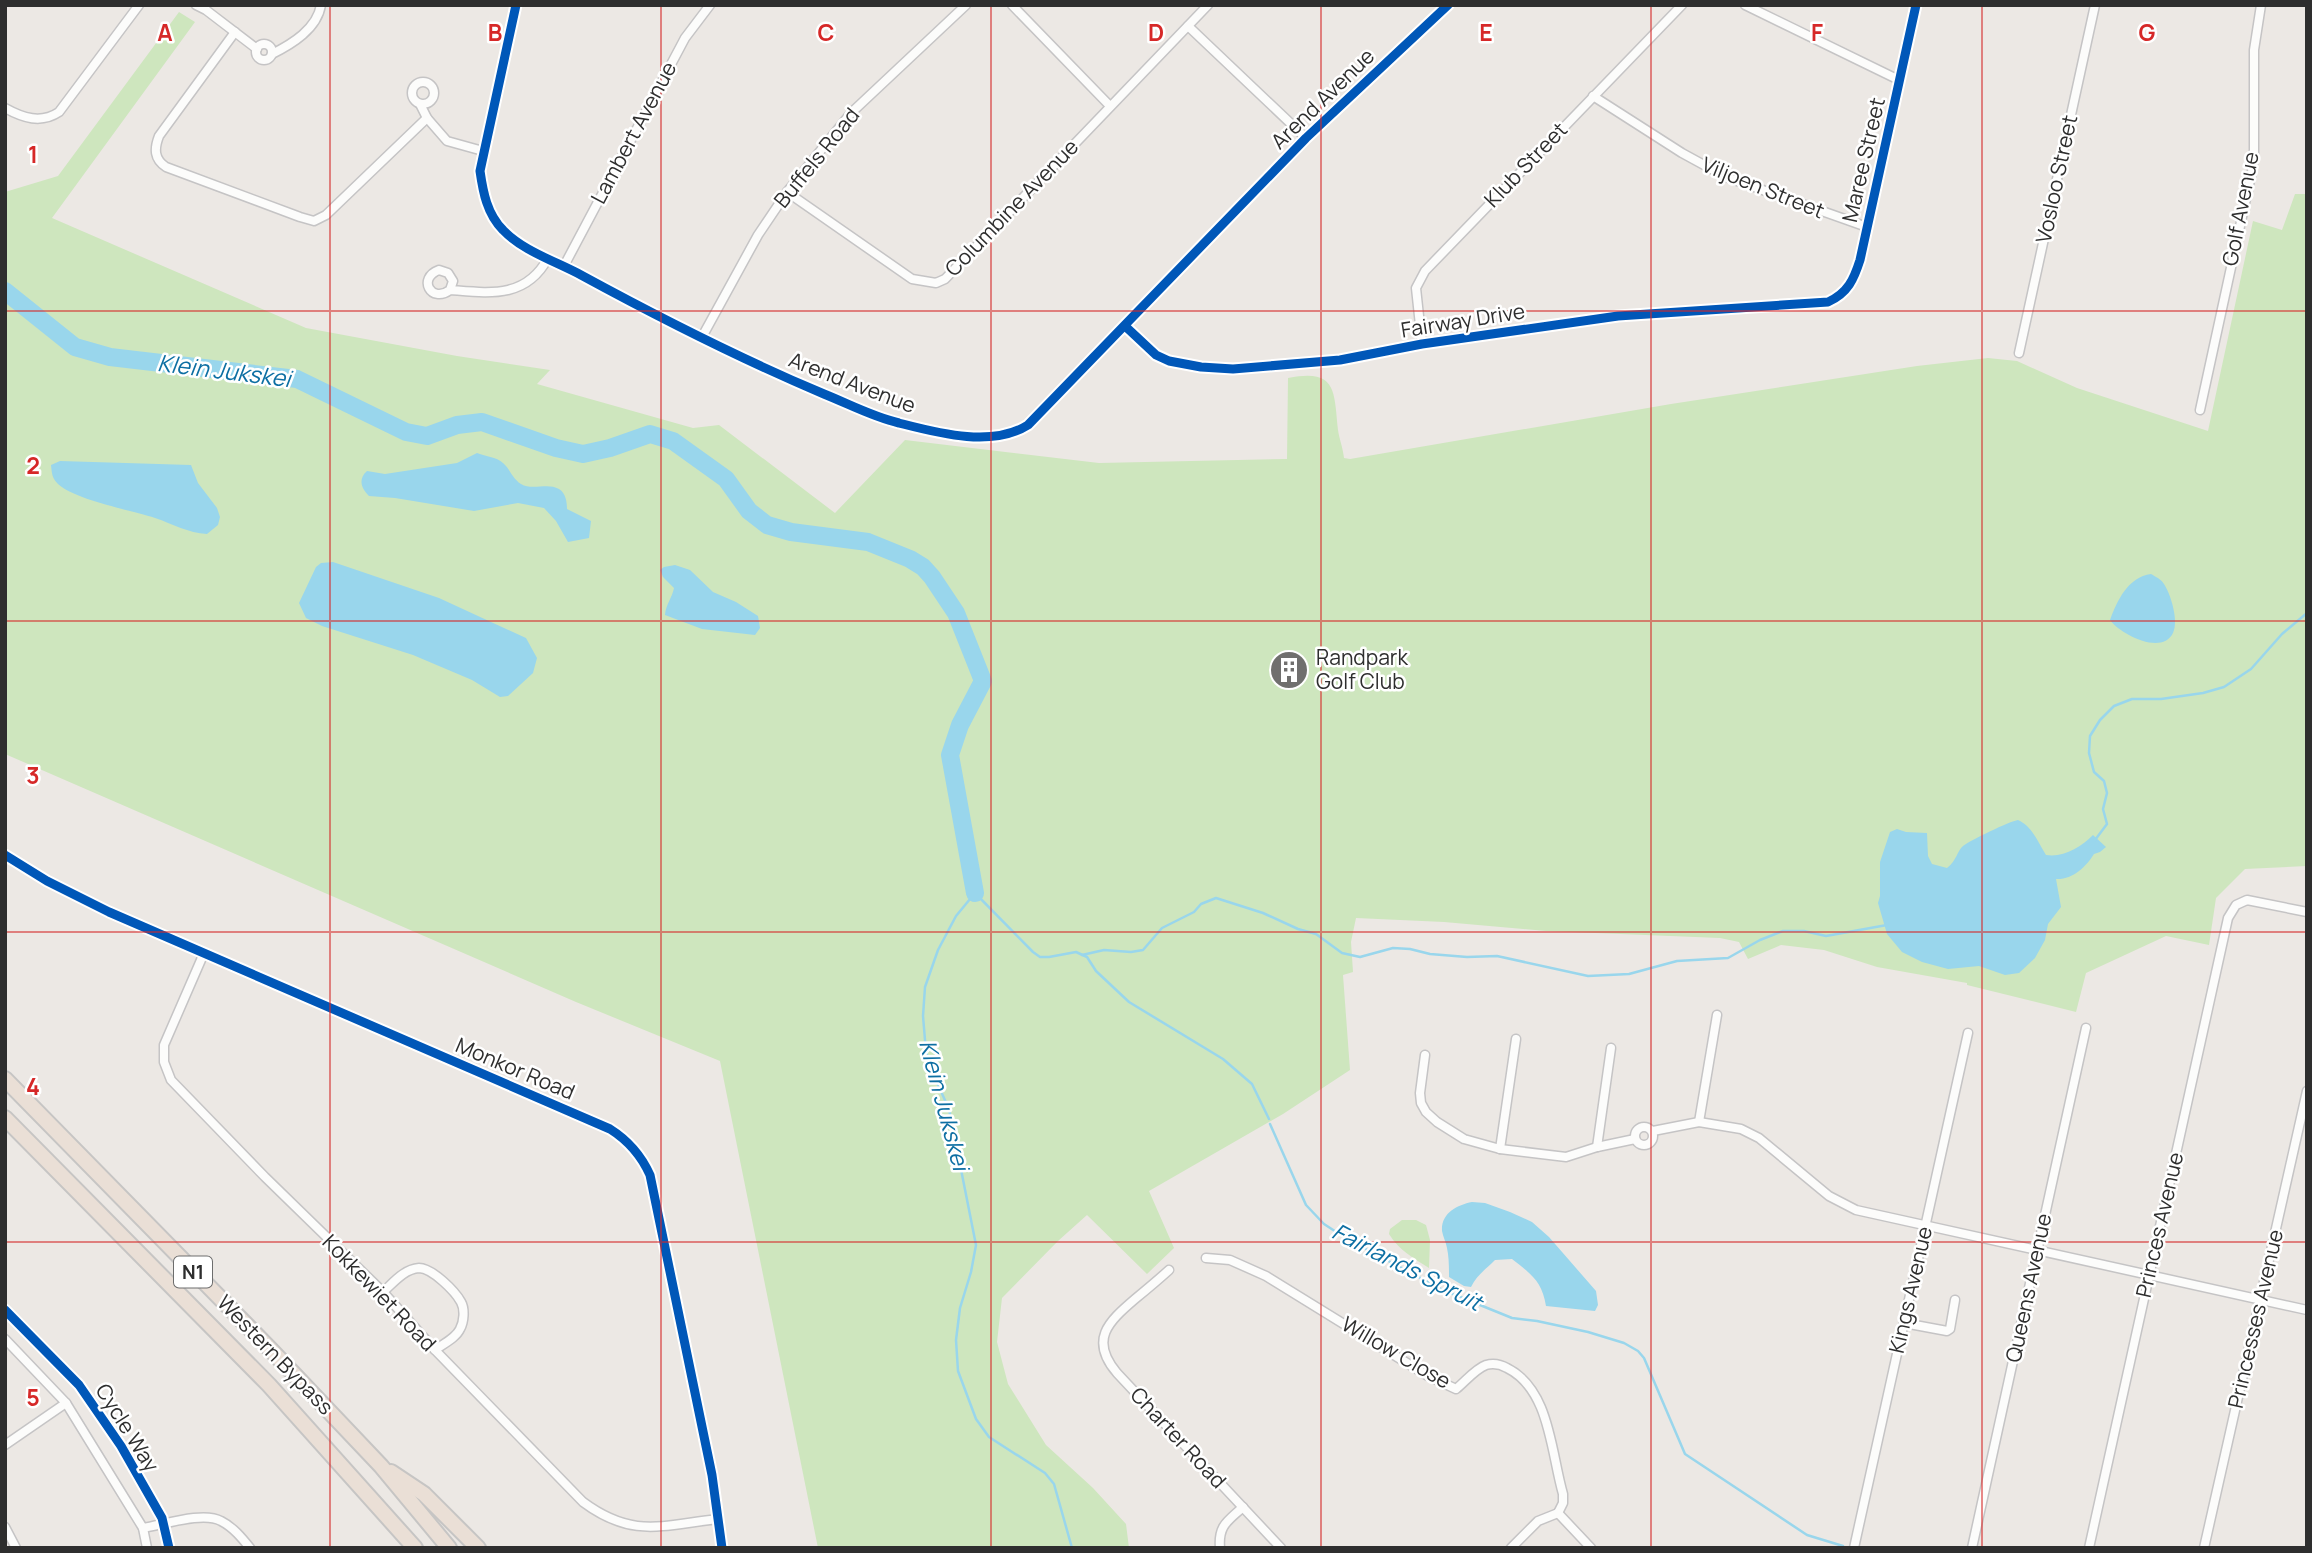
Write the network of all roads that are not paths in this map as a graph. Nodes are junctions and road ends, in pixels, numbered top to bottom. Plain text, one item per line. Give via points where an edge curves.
1 (139, 5) edge
2 (197, 5) edge
3 (321, 5) edge
4 (516, 5) edge
5 (710, 5) edge
6 (966, 5) edge
7 (1012, 5) edge
8 (1208, 5) edge
9 (1448, 5) edge
10 (1682, 5) edge
11 (1745, 5) edge
12 (1916, 5) edge
13 (2095, 5) edge
14 (2261, 5) edge
15 (209, 8) edge
16 (1188, 26) junction
17 (235, 32) junction
18 (1899, 80) junction
19 (1593, 96) junction
20 (420, 104) dead end
21 (1110, 106) junction
22 (5, 108) edge
23 (427, 118) junction
24 (1306, 138) junction
25 (483, 151) junction
26 (787, 192) junction
27 (1867, 227) junction
28 (548, 258) junction
29 (564, 266) junction
30 (450, 290) dead end
31 (1819, 304) joint
32 (1125, 326) junction
33 (702, 337) junction
34 (1422, 344) junction
35 (2019, 353) dead end
36 (2200, 410) dead end
37 (5, 855) edge
38 (2307, 912) edge
39 (204, 953) junction
40 (1717, 1015) dead end
41 (2086, 1028) dead end
42 (1968, 1033) dead end
43 (1516, 1039) dead end
44 (1611, 1048) dead end
45 (1425, 1055) dead end
46 (5, 1079) edge
47 (2307, 1091) edge
48 (5, 1118) edge
49 (1699, 1122) junction
50 (1653, 1131) junction
51 (1635, 1139) junction
52 (1597, 1147) junction
53 (1500, 1149) junction
54 (1926, 1225) junction
55 (2037, 1251) junction
56 (1206, 1258) dead end
57 (1169, 1270) dead end
58 (2149, 1275) junction
59 (383, 1292) junction
60 (1955, 1300) dead end
61 (2260, 1300) junction
62 (2307, 1310) edge
63 (1904, 1323) junction
64 (5, 1339) edge
65 (435, 1350) junction
66 (66, 1403) junction
67 (5, 1445) edge
68 (381, 1466) junction
69 (1243, 1507) junction
70 (1558, 1513) junction
71 (718, 1519) junction
72 (5, 1527) edge
73 (143, 1528) junction
74 (1855, 1544) edge
75 (16, 1548) edge
76 (148, 1548) edge
77 (250, 1548) edge
78 (415, 1548) edge
79 (449, 1548) edge
80 (478, 1548) edge
81 (722, 1548) edge
82 (1220, 1548) edge
83 (1281, 1548) edge
84 (1511, 1548) edge
85 (1591, 1548) edge
86 (1972, 1548) edge
87 (2089, 1548) edge
88 (2204, 1548) edge

1 - 22 street via 59,112 40,120
2 - 15 street
3 - 17 street via 310,28 269,58 262,60 257,49
4 - 25 street, Arend Avenue
5 - 29 street, Lambert Avenue via 685,38
6 - 26 street, Buffels Road via 852,113
7 - 21 street
8 - 16 street, Columbine Avenue
9 - 24 street, Arend Avenue
10 - 19 street, Klub Street
11 - 18 street
12 - 18 street, Maree Street
13 - 35 street, Vosloo Street
14 - 36 street, Golf Avenue via 2254,50 2253,163
15 - 17 street
16 - 21 street, Columbine Avenue
16 - 24 street
17 - 23 street via 159,136 155,150 166,167 314,221
18 - 27 street, Maree Street
19 - 27 street, Viljoen Street via 1726,177
19 - 34 street, Klub Street via 1425,271 1416,288
20 - 23 street
21 - 26 street, Columbine Avenue via 952,272 936,283 912,279
23 - 25 street via 447,141
24 - 32 street, Arend Avenue
25 - 28 street, Arend Avenue via 480,171 495,221 517,242
26 - 33 street, Buffels Road
27 - 31 street, Maree Street via 1852,282 1840,297
28 - 29 street, Arend Avenue
28 - 30 street via 532,279 506,291
29 - 33 street, Arend Avenue
31 - 34 street, Fairway Drive via 1618,316
32 - 33 street, Arend Avenue via 1028,425 987,437 892,421
32 - 34 street, Fairway Drive via 1156,355 1221,369 1340,360
37 - 39 street, Monkor Road via 72,895
38 - 58 street, Princes Avenue via 2254,901 2242,902 2230,912
39 - 59 street, Kokkewiet Road via 164,1045 171,1080
39 - 71 street, Monkor Road via 595,1122 629,1142 650,1175
40 - 49 street
41 - 55 street, Queens Avenue
42 - 54 street, Kings Avenue
43 - 53 street
44 - 52 street
45 - 53 street via 1420,1093 1426,1112 1464,1139
46 - 68 highway, Western Bypass / N1
47 - 61 street, Princesses Avenue
48 - 78 highway, Western Bypass / N1 via 269,1385
49 - 50 street
49 - 54 street via 1735,1126 1751,1133 1848,1207
50 - 51 street via 1639,1127
50 - 51 street via 1648,1144
51 - 52 street
52 - 53 street via 1566,1157
54 - 55 street
54 - 63 street, Kings Avenue
55 - 58 street
55 - 86 street, Queens Avenue
56 - 70 street, Willow Close via 1230,1260 1266,1276 1456,1390 1486,1365 1501,1365 1518,1374 1544,1416 1563,1494
57 - 69 street, Charter Road via 1112,1318 1102,1346 1110,1365
58 - 61 street
58 - 87 street, Princes Avenue
59 - 65 street, Kokkewiet Road
59 - 65 street via 408,1271 426,1269 462,1302 461,1328
60 - 63 street via 1947,1331
61 - 62 street
61 - 88 street, Princesses Avenue
63 - 74 street, Kings Avenue
64 - 66 street
65 - 71 street, Kokkewiet Road via 565,1485 600,1515 619,1523 654,1527
66 - 67 street
66 - 73 street
68 - 79 highway, Western Bypass / N1
68 - 80 highway via 424,1494
69 - 82 street via 1223,1525
69 - 83 street, Charter Road
70 - 84 street via 1538,1521
70 - 85 street
71 - 81 street, Monkor Road
72 - 75 street
73 - 76 street
73 - 77 street via 212,1518 229,1526

